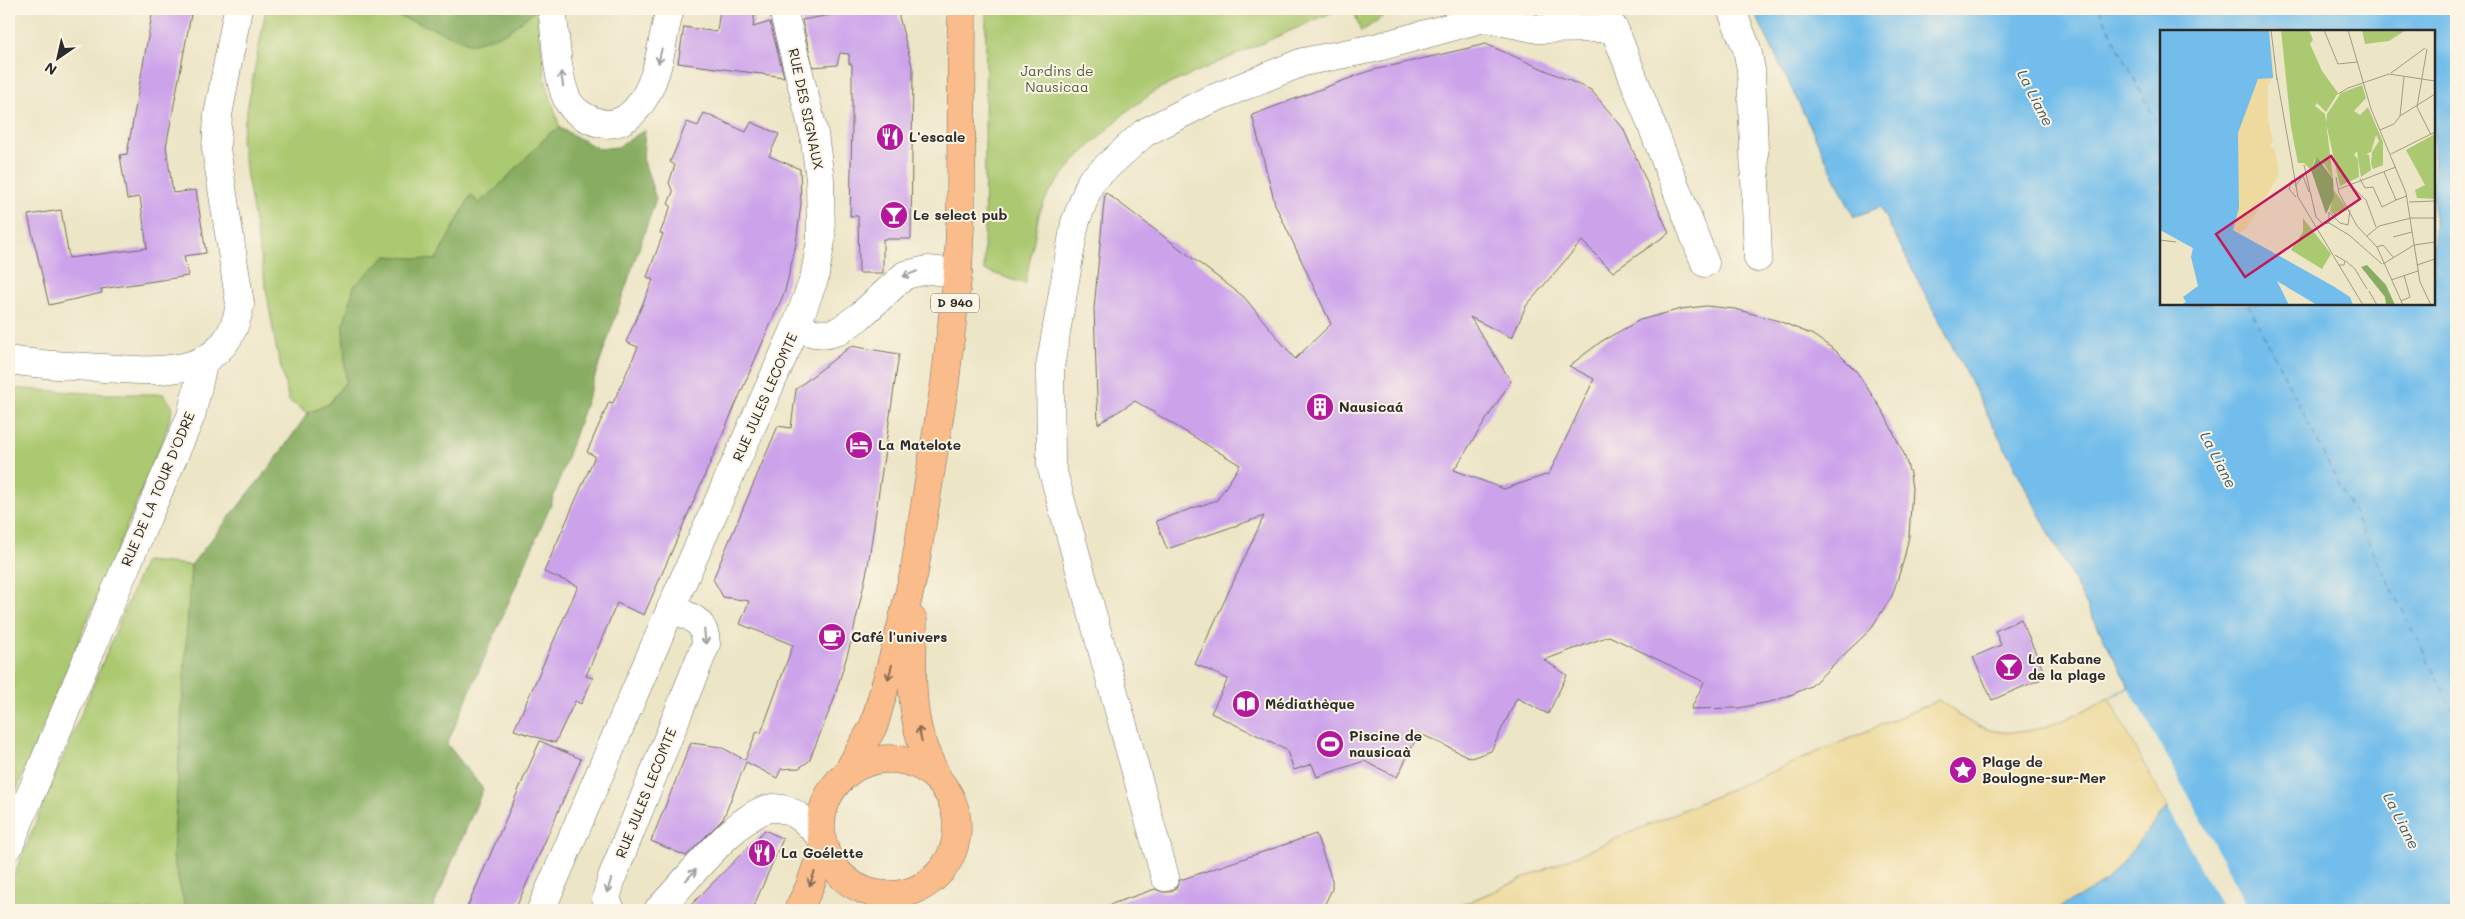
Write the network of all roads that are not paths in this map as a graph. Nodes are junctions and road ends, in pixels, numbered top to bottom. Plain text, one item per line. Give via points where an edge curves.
1 (238, 9) edge
2 (552, 9) edge
3 (670, 9) edge
4 (783, 9) edge
5 (962, 9) edge
6 (1731, 9) edge
7 (1758, 258) dead end
8 (1705, 263) dead end
9 (958, 273) junction
10 (796, 327) junction
11 (9, 360) edge
12 (204, 360) junction
13 (914, 573) junction
14 (671, 608) junction
15 (847, 773) junction
16 (938, 779) junction
17 (823, 841) junction
18 (9, 846) edge
19 (1165, 877) dead end
20 (883, 894) junction
21 (541, 910) edge
22 (611, 910) edge
23 (658, 910) edge
24 (798, 910) edge
25 (856, 910) edge

1 - 12 street via 218,115 216,149 240,304 225,343
3 -> 2 street via 660,62 647,94 628,118 611,124 585,117 567,100
4 - 10 street, RUE DES SIGNAUX via 814,134 822,200 818,261
5 - 9 main road, D 940
6 - 7 street via 1747,49 1753,90
8 - 19 street via 1614,28 1538,29 1484,18 1375,48 1303,62 1206,102 1144,133 1091,181 1075,223 1050,367 1051,465
9 -> 10 street, RUE JULES LECOMTE via 928,270 905,275 860,316 828,334
9 - 13 main road, D 940 via 945,382
10 - 14 street, RUE JULES LECOMTE
11 - 12 street via 148,371 180,369
12 - 18 street, RUE DE LA TOUR D'ODRE via 191,416
13 -> 15 main road, D 940 via 878,712
16 -> 13 main road, D 940 via 920,738 916,711
14 - 21 street, RUE JULES LECOMTE
14 -> 22 street, RUE JULES LECOMTE via 697,620 703,627 706,644 610,883 606,899
15 - 16 main road via 872,760 894,758 914,763
15 - 17 main road via 832,789 826,802 822,815
16 - 20 main road via 950,796 956,817 952,852 942,870 923,886 905,893
17 - 20 main road via 832,864 846,879 864,890
23 -> 17 street via 729,834 762,811 775,808 791,812 804,820
17 -> 24 main road via 811,883
20 - 25 main road

